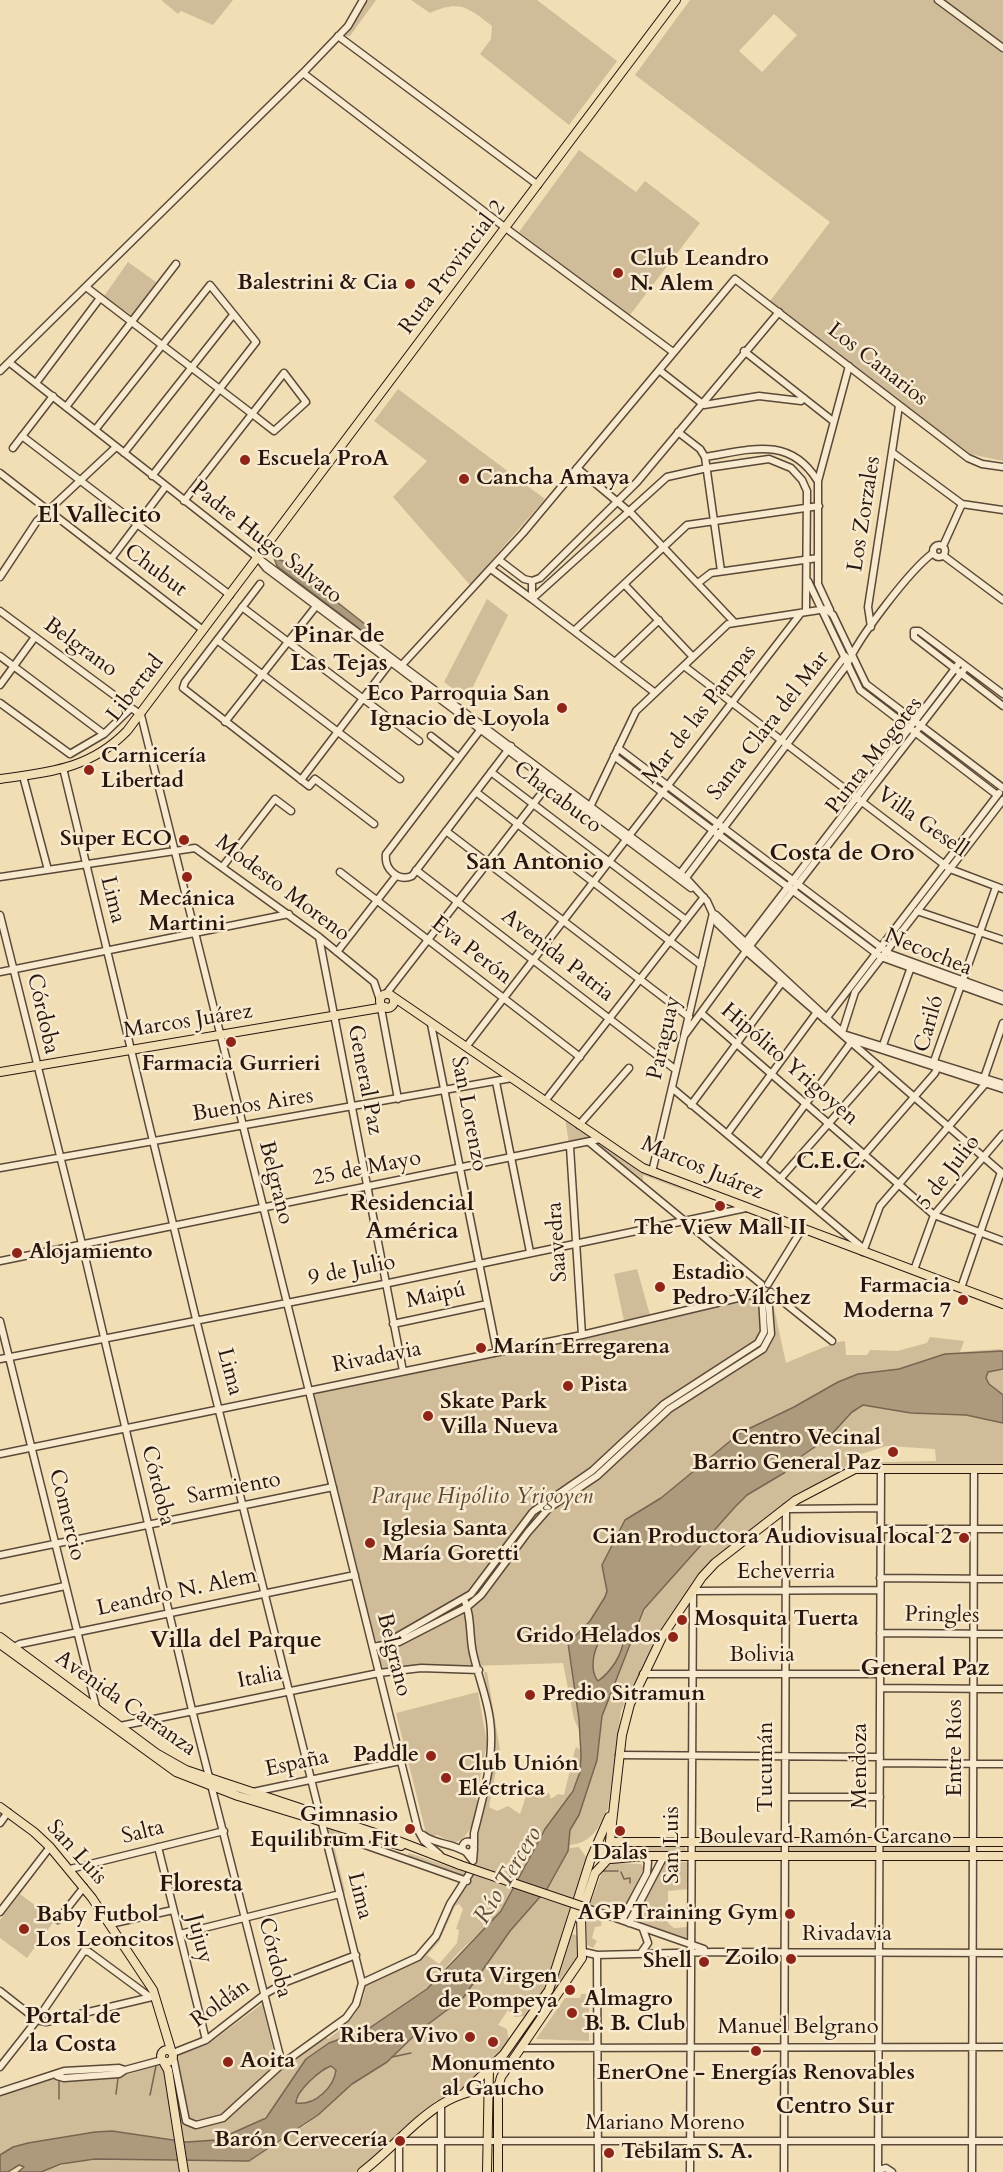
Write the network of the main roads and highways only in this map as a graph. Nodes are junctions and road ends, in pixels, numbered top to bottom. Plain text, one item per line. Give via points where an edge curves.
1 (676, 0) edge
2 (258, 558) joint
3 (0, 779) edge
4 (0, 1072) edge
5 (1003, 1304) edge
6 (1003, 1469) edge
7 (0, 1637) edge
8 (0, 1644) edge
9 (11, 1649) junction
10 (211, 1783) junction
11 (615, 1792) junction
12 (0, 1807) edge
13 (322, 1819) junction
14 (611, 1842) junction
15 (649, 1842) junction
16 (1003, 1842) edge
17 (597, 1845) junction
18 (405, 1846) junction
19 (644, 1856) junction
20 (1003, 1856) edge
21 (609, 1859) junction
22 (587, 1908) road end
23 (567, 1933) junction
24 (582, 1936) junction
25 (525, 2026) junction
26 (164, 2028) junction
27 (532, 2031) junction
28 (173, 2056) junction
29 (162, 2058) junction
30 (491, 2066) junction
31 (168, 2070) junction
32 (501, 2077) junction
33 (488, 2088) junction
34 (498, 2088) junction
35 (466, 2091) junction
36 (184, 2172) edge
37 (362, 2172) edge
38 (487, 2172) edge
39 (498, 2172) edge

1 - 2 main road, Ruta Provincial 2
2 - 3 main road, Libertad via 141,715 105,751 65,768
4 - 5 main road, Marcos Juárez via 334,1016 385,1002 415,1012 652,1172
6 - 11 main road via 852,1471 787,1508 715,1563 663,1635 643,1674 630,1704
7 - 9 main road, Avenida Carranza
8 - 9 main road, Avenida Carranza
9 - 10 main road, Avenida Carranza via 170,1762
9 - 10 main road, Avenida Carranza via 166,1767
10 - 13 main road, Avenida Carranza
10 - 13 main road, Avenida Carranza via 238,1796
11 - 14 main road
11 - 17 main road
12 - 26 main road, San Luis via 50,1847 84,1887 153,1997
13 - 18 main road, Avenida Carranza via 367,1837
13 - 18 main road, Avenida Carranza
14 - 15 main road, Boulevard Ramón Carcano
14 - 17 main road, Boulevard Ramón Carcano
14 - 21 main road via 615,1850
15 - 16 main road, Boulevard Ramón Carcano
15 - 19 main road via 641,1847
17 - 21 main road via 598,1856
17 - 23 main road
18 - 22 main road, Avenida Carranza, bridge
19 - 20 main road, Boulevard Ramón Carcano
19 - 21 main road, Boulevard Ramón Carcano
21 - 24 main road via 597,1869 588,1894 580,1920
23 - 24 main road via 576,1930
23 - 25 main road via 551,1985
24 - 27 main road via 584,1952 580,1961
25 - 27 main road
25 - 30 main road
26 - 28 main road, San Luis
26 - 29 main road, San Luis
27 - 32 main road
28 - 29 main road via 167,2050
28 - 31 main road
29 - 31 main road
30 - 32 main road
30 - 33 main road
30 - 35 main road
31 - 36 main road
32 - 34 main road
33 - 34 main road
33 - 35 main road
33 - 38 main road
34 - 39 main road
35 - 37 main road via 441,2103

